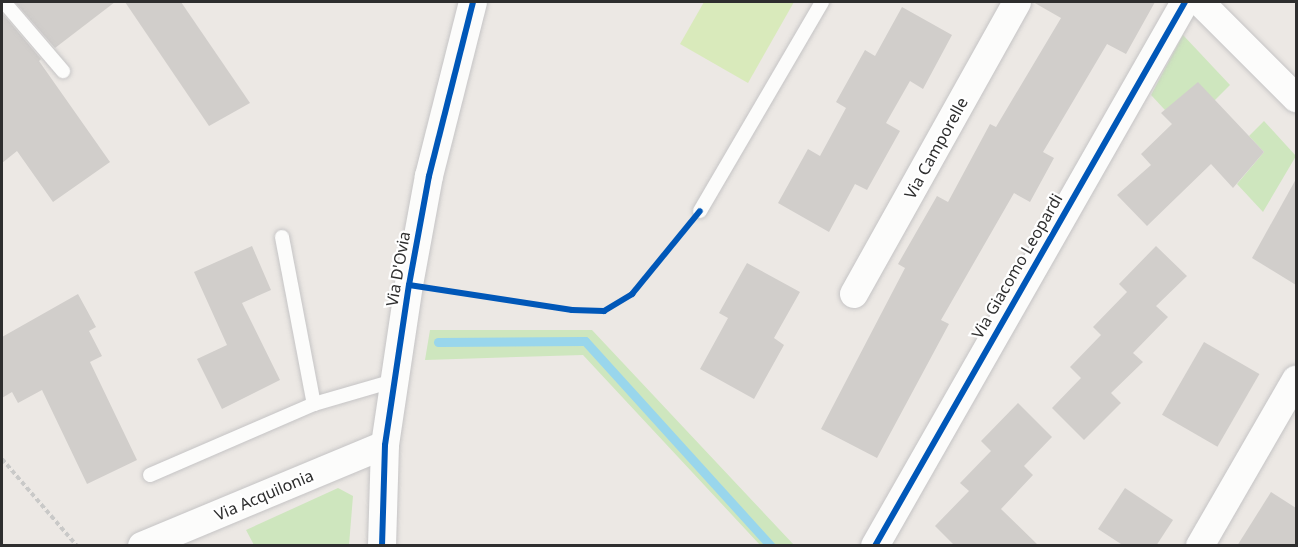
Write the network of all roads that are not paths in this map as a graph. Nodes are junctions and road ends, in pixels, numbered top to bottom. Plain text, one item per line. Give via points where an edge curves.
1 (4, 2) edge
2 (473, 2) edge
3 (822, 2) edge
4 (1017, 2) edge
5 (1185, 2) edge
6 (1200, 2) edge
7 (63, 71) dead end
8 (1296, 98) edge
9 (700, 211) dead end
10 (282, 237) dead end
11 (854, 294) dead end
12 (1296, 380) edge
13 (393, 381) junction
14 (314, 404) junction
15 (385, 445) junction
16 (150, 475) dead end
17 (142, 546) edge
18 (382, 546) edge
19 (875, 546) edge
20 (1200, 546) edge

1 - 7 lane
2 - 13 street, Via D'Ovia via 429,176
3 - 9 lane
4 - 11 street, Via Camporelle
5 - 19 street, Via Giacomo Leopardi
6 - 8 street
10 - 14 lane
12 - 20 street
13 - 14 lane
13 - 15 street, Via D'Ovia
14 - 16 lane
15 - 17 street, Via Acquilonia
15 - 18 street, Via D'Ovia

